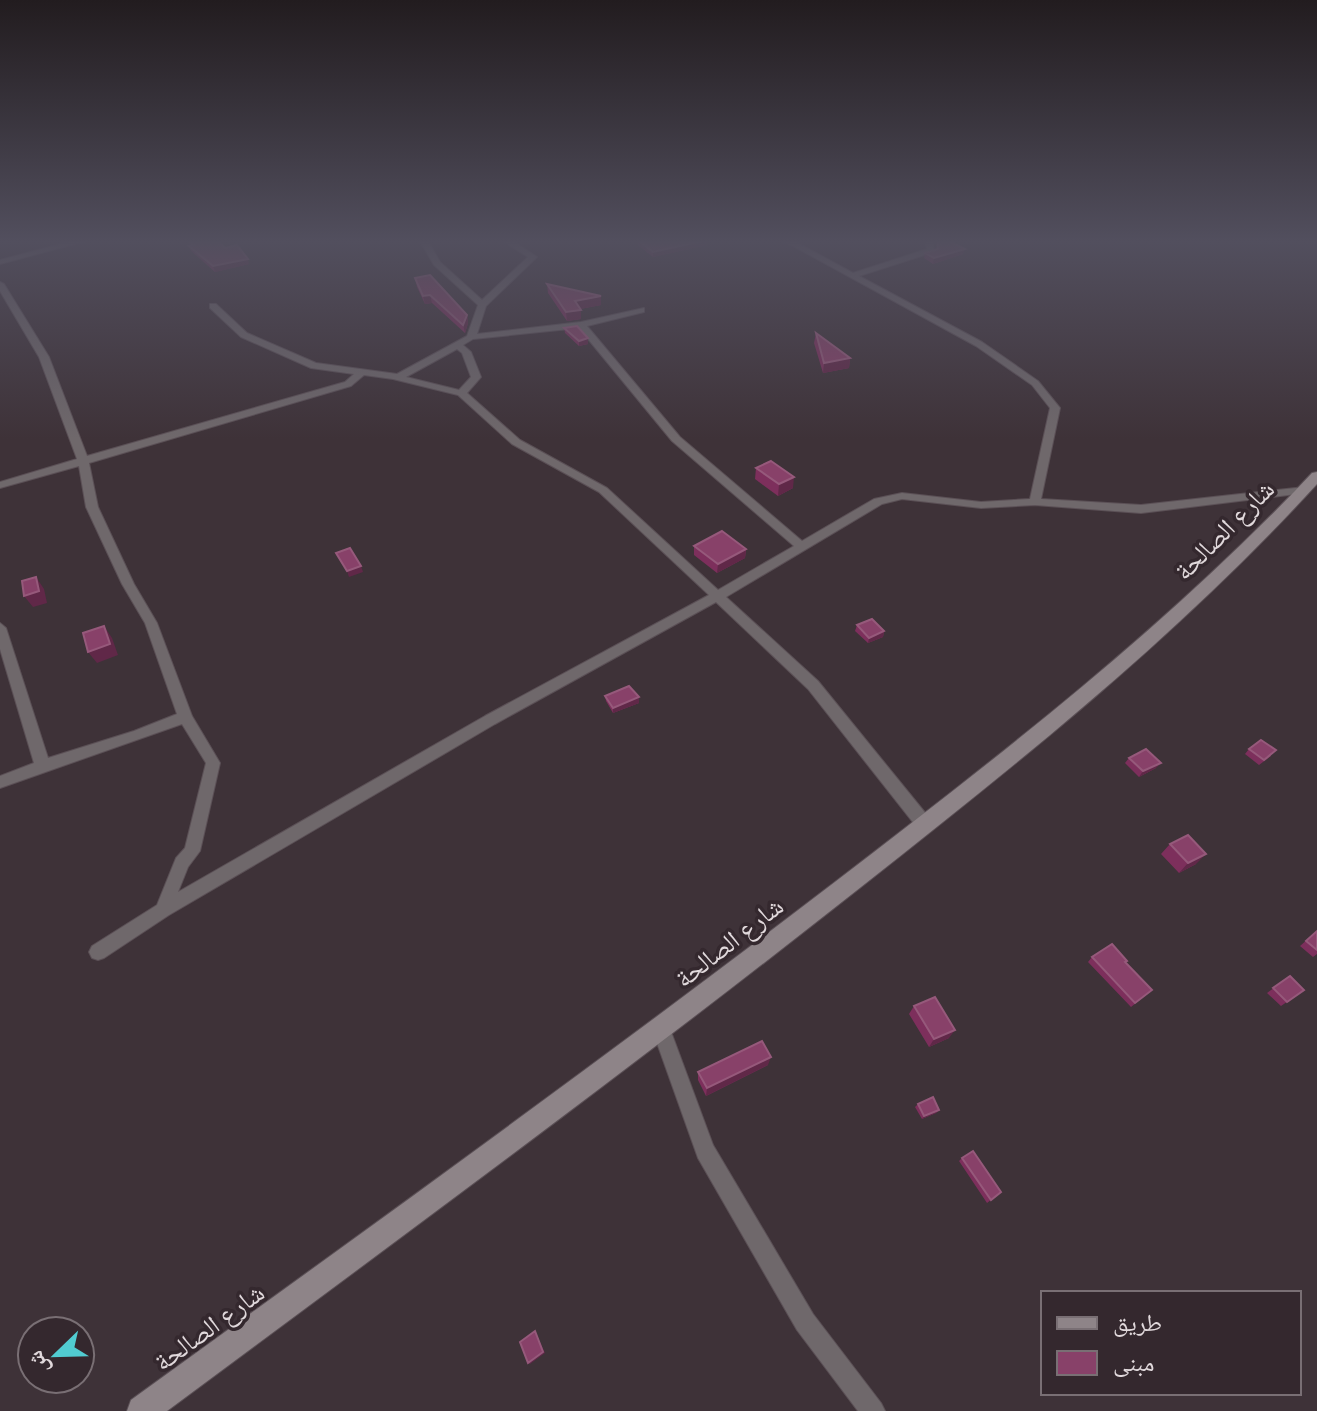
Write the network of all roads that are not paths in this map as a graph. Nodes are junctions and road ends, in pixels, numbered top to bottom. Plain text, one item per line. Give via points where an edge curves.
1 (14, 307) edge
2 (214, 307) edge
3 (481, 307) edge
4 (912, 307) edge
5 (641, 310) dead end
6 (581, 325) junction
7 (471, 337) junction
8 (458, 345) junction
9 (362, 372) junction
10 (398, 378) junction
11 (461, 393) junction
12 (83, 461) junction
13 (1311, 483) edge
14 (0, 485) edge
15 (1035, 502) junction
16 (800, 545) junction
17 (718, 596) junction
18 (0, 628) edge
19 (185, 717) junction
20 (42, 764) junction
21 (0, 782) edge
22 (925, 825) junction
23 (163, 910) junction
24 (98, 952) dead end
25 (661, 1029) junction
26 (142, 1411) edge
27 (873, 1411) edge

1 - 12 street via 44,357
2 - 9 street via 252,340 314,366
3 - 7 street
4 - 15 street via 1035,383 1055,408
5 - 6 street
6 - 7 street
6 - 16 street via 676,439
7 - 8 street
8 - 10 street
8 - 11 street via 476,377
9 - 10 street
9 - 12 street via 348,384
10 - 11 street
11 - 17 street via 516,442 603,490
12 - 14 street
12 - 19 street via 92,507 151,623
13 - 15 street via 1141,509
13 - 22 main road, شارع الصالحة via 1188,606
15 - 16 street via 981,505 902,496 878,501
16 - 17 street
17 - 22 street via 813,685
17 - 23 street via 490,720
18 - 20 street
19 - 20 street via 149,734
19 - 23 street via 213,763 192,851
20 - 21 street
22 - 25 main road, شارع الصالحة
23 - 24 street
25 - 26 main road, شارع الصالحة
25 - 27 street via 705,1151 805,1322

